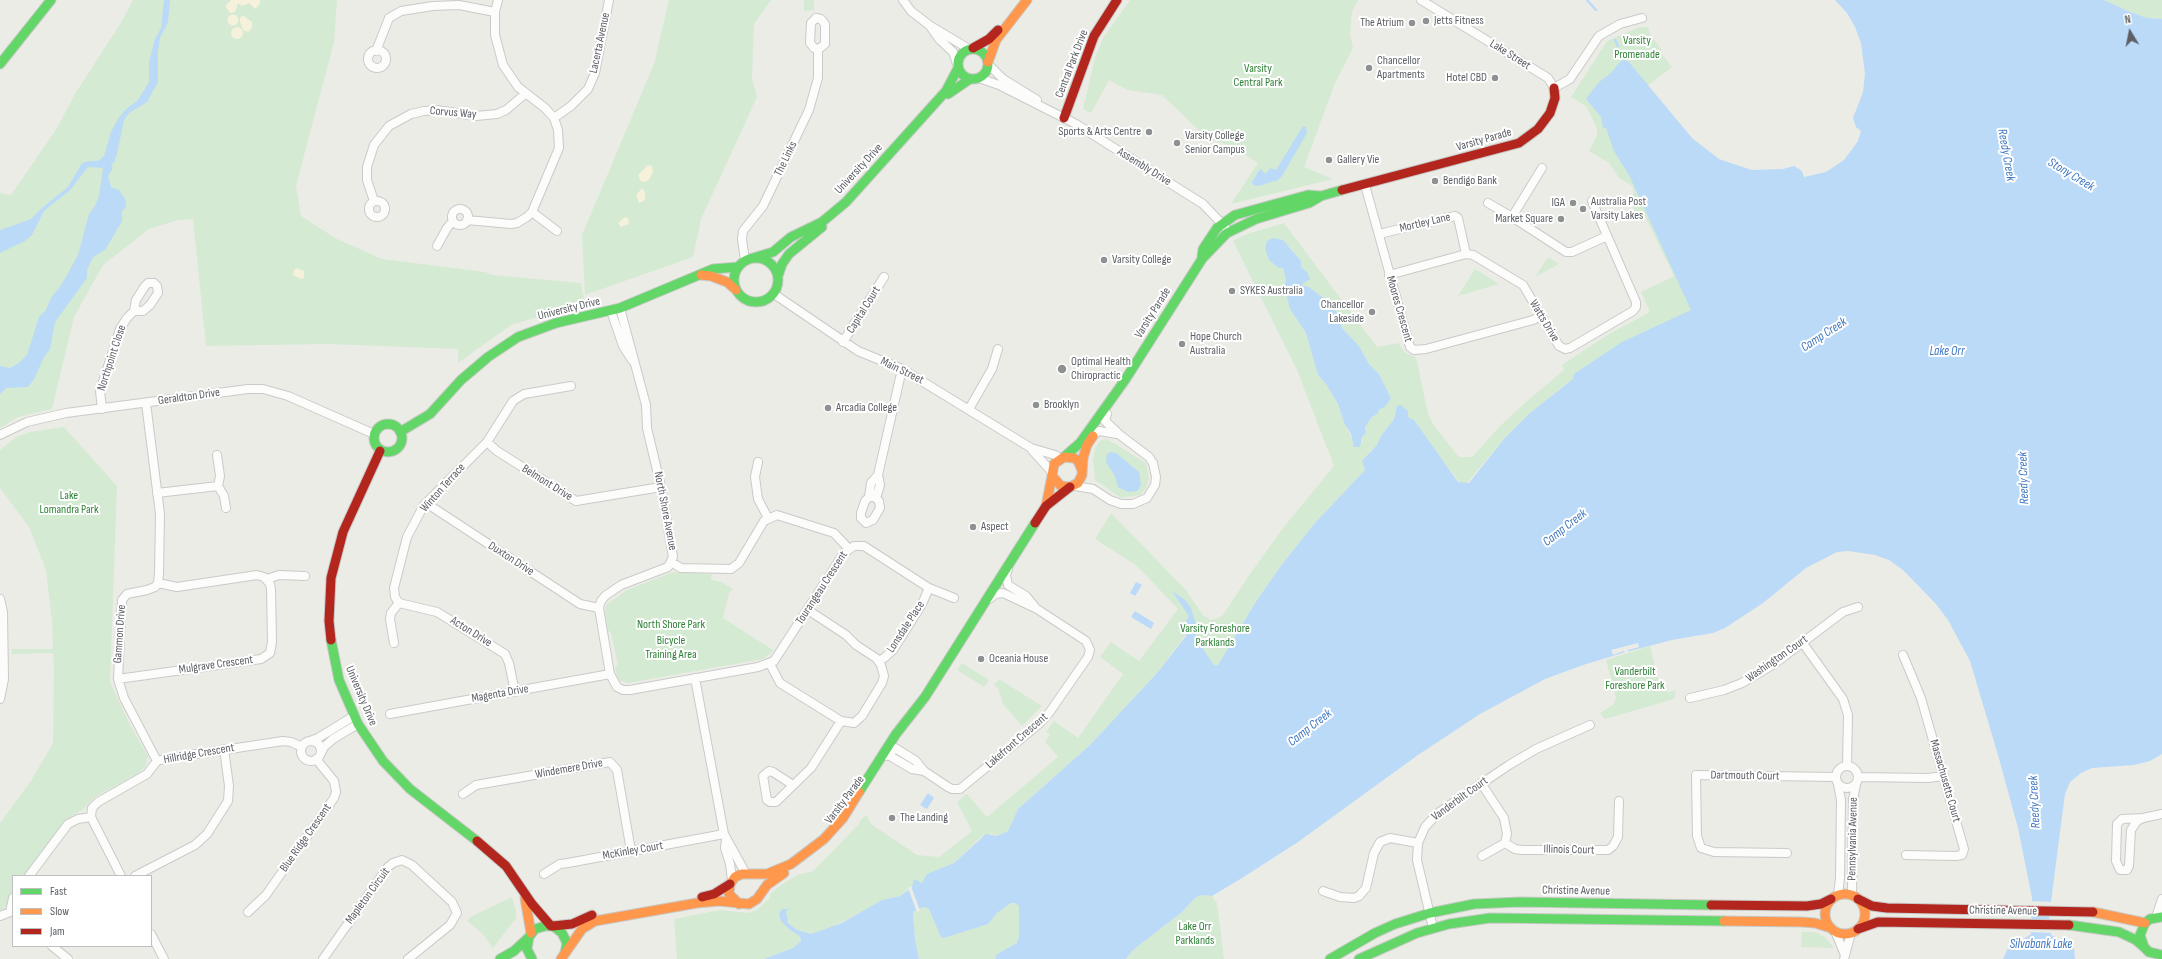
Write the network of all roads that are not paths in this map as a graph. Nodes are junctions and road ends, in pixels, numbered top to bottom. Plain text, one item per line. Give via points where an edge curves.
1 (49, 0) edge
2 (498, 0) edge
3 (609, 0) edge
4 (903, 0) edge
5 (1021, 0) edge
6 (1027, 0) edge
7 (1117, 0) edge
8 (1421, 0) edge
9 (495, 12) junction
10 (1642, 18) dead end
11 (929, 26) junction
12 (971, 48) junction
13 (818, 49) dead end
14 (376, 51) dead end
15 (988, 63) junction
16 (0, 64) edge
17 (958, 66) junction
18 (975, 79) junction
19 (1554, 88) junction
20 (524, 94) junction
21 (1052, 112) junction
22 (554, 118) junction
23 (1064, 118) junction
24 (1542, 168) dead end
25 (1365, 185) junction
26 (1321, 196) junction
27 (374, 201) dead end
28 (1592, 201) dead end
29 (1488, 203) dead end
30 (532, 212) junction
31 (1512, 217) junction
32 (467, 220) junction
33 (453, 221) junction
34 (1222, 223) junction
35 (557, 231) dead end
36 (1230, 231) junction
37 (1379, 234) junction
38 (1607, 236) junction
39 (437, 246) dead end
40 (1466, 254) junction
41 (1202, 259) junction
42 (745, 262) junction
43 (700, 275) junction
44 (1389, 275) junction
45 (778, 276) junction
46 (884, 277) dead end
47 (736, 290) junction
48 (774, 294) junction
49 (620, 308) junction
50 (134, 311) dead end
51 (611, 311) junction
52 (1541, 316) junction
53 (843, 342) junction
54 (998, 349) dead end
55 (633, 360) junction
56 (902, 369) junction
57 (1125, 380) junction
58 (571, 386) dead end
59 (146, 403) junction
60 (102, 409) junction
61 (969, 409) junction
62 (1106, 414) junction
63 (400, 432) junction
64 (374, 434) junction
65 (1093, 435) junction
66 (1120, 435) junction
67 (0, 436) edge
68 (487, 442) junction
69 (1031, 448) junction
70 (380, 451) junction
71 (217, 455) dead end
72 (1062, 458) junction
73 (758, 462) dead end
74 (1082, 472) junction
75 (1052, 474) junction
76 (218, 486) junction
77 (1072, 486) junction
78 (661, 487) junction
79 (1093, 489) junction
80 (157, 493) junction
81 (873, 498) dead end
82 (426, 503) junction
83 (1046, 506) junction
84 (226, 508) dead end
85 (768, 518) junction
86 (848, 548) junction
87 (671, 562) junction
88 (1010, 562) junction
89 (305, 576) dead end
90 (267, 579) junction
91 (158, 583) junction
92 (929, 588) junction
93 (954, 598) dead end
94 (0, 599) edge
95 (399, 602) junction
96 (984, 604) junction
97 (1858, 607) dead end
98 (599, 608) junction
99 (1036, 608) junction
100 (808, 610) junction
101 (1802, 642) junction
102 (394, 643) dead end
103 (1903, 655) dead end
104 (878, 661) junction
105 (770, 664) junction
106 (610, 674) junction
107 (695, 678) junction
108 (118, 679) junction
109 (515, 692) junction
110 (1690, 698) dead end
111 (0, 699) edge
112 (390, 714) dead end
113 (356, 720) junction
114 (841, 721) junction
115 (1590, 725) dead end
116 (309, 741) junction
117 (302, 746) junction
118 (224, 749) junction
119 (892, 749) junction
120 (318, 756) junction
121 (157, 761) junction
122 (1847, 766) junction
123 (1944, 776) junction
124 (1837, 781) junction
125 (1857, 781) junction
126 (1481, 783) junction
127 (793, 785) dead end
128 (463, 794) dead end
129 (1619, 801) dead end
130 (2162, 814) edge
131 (91, 817) junction
132 (2141, 818) junction
133 (725, 836) junction
134 (1418, 843) junction
135 (1505, 843) junction
136 (631, 851) junction
137 (1787, 853) dead end
138 (1906, 855) dead end
139 (1482, 856) dead end
140 (544, 874) dead end
141 (29, 875) edge
142 (120, 875) edge
143 (137, 875) edge
144 (748, 875) junction
145 (731, 882) junction
146 (1323, 891) dead end
147 (523, 892) junction
148 (759, 894) junction
149 (1834, 897) junction
150 (1855, 897) junction
151 (2162, 900) edge
152 (739, 904) junction
153 (248, 912) dead end
154 (1430, 913) junction
155 (11, 914) edge
156 (0, 916) edge
157 (2159, 917) edge
158 (2145, 923) junction
159 (552, 926) junction
160 (1434, 928) junction
161 (1833, 930) junction
162 (1854, 931) junction
163 (530, 935) junction
164 (152, 936) edge
165 (53, 947) edge
166 (2144, 948) junction
167 (563, 956) edge
168 (2156, 956) edge
169 (1845, 957) edge
170 (68, 959) edge
171 (164, 959) edge
172 (323, 959) edge
173 (408, 959) edge
174 (500, 959) edge
175 (532, 959) edge
176 (1330, 959) edge
177 (1359, 959) edge

1 - 16 street
2 - 9 street
3 - 22 street, Lacerta Avenue via 595,73 588,89 572,106
4 - 11 street via 911,11
5 - 12 street via 989,39
6 - 15 street via 996,40
7 - 23 street, Central Park Drive via 1094,36
8 - 19 street, Lake Street via 1548,78
9 - 14 street via 459,5 401,11 389,18
9 - 20 street via 495,36 499,55 510,78
10 - 19 street via 1612,28 1599,36 1570,79
11 - 12 street
11 - 17 street via 952,52
12 - 15 street via 982,51
12 - 17 street via 960,54
13 - 42 street, The Links via 818,78 809,110 763,206 743,231
15 - 18 street via 986,73
15 - 21 street, Assembly Drive via 1003,79
17 - 18 street via 962,75
17 - 42 street, University Drive via 946,91 846,202 822,222 791,237 773,252
18 - 21 street, Assembly Drive via 999,85
18 - 45 street, University Drive via 947,95 845,208 789,254
19 - 25 street, Varsity Parade via 1555,98 1550,112 1538,129 1519,143
20 - 22 street via 545,108
20 - 27 street, Corvus Way via 506,110 497,114 476,116 437,110 424,111 411,114 389,126 374,145 366,167 367,180
21 - 23 street, Assembly Drive
22 - 30 street via 559,148
23 - 34 street, Assembly Drive via 1203,204
24 - 31 street
25 - 26 street, Varsity Parade
25 - 37 street, Moores Crescent
26 - 34 street, Varsity Parade via 1308,195 1263,206
26 - 36 street, Varsity Parade via 1309,204 1256,219
28 - 38 street, Watts Drive
29 - 31 street
30 - 32 street via 517,223
30 - 35 street
31 - 38 street via 1566,252 1572,252
32 - 33 street via 459,225
32 - 33 street via 467,213 460,210 453,213
33 - 39 street
34 - 36 street, Assembly Drive
34 - 41 street, Varsity Parade via 1203,249
36 - 41 street, Varsity Parade
37 - 40 street, Mortley Lane via 1455,216 1458,218
37 - 44 street, Moores Crescent
38 - 52 street, Watts Drive via 1636,302 1633,311 1565,349 1559,346
40 - 44 street
40 - 52 street, Watts Drive via 1473,255 1523,285
41 - 57 street, Varsity Parade
42 - 43 street, University Drive via 713,269
42 - 45 street via 766,260 772,264
42 - 47 street via 734,278
43 - 47 street via 727,282
43 - 49 street, University Drive
44 - 52 street, Moores Crescent via 1408,343 1414,350 1451,343
45 - 48 street
46 - 53 street, Capital Court
47 - 48 street via 740,296 754,302 768,299
48 - 53 street, Main Street
49 - 51 street, University Drive
49 - 55 street, North Shore Avenue via 632,345
50 - 60 street, Northpoint Close via 122,323 117,336 100,391
51 - 55 street, North Shore Avenue via 623,346
51 - 63 street, University Drive via 549,325 508,343 461,380 430,414
53 - 56 street, Main Street
54 - 61 street via 992,369
55 - 78 street, North Shore Avenue via 646,405 647,428
56 - 61 street, Main Street
56 - 81 street via 878,474 871,483
57 - 62 street, Varsity Parade
57 - 72 street, Varsity Parade via 1080,443
58 - 68 street, Winton Terrace via 518,397
59 - 60 street, Geraldton Drive
59 - 64 street, Geraldton Drive via 263,389 288,396
59 - 80 street
60 - 67 street, Geraldton Drive via 36,419 18,425
61 - 69 street, Main Street
62 - 65 street, Varsity Parade
62 - 66 street via 1105,421
63 - 64 street via 389,424 380,427
63 - 70 street via 402,441 397,448 389,452
64 - 70 street via 374,444
65 - 66 street via 1099,431
65 - 74 street, Varsity Parade via 1083,458
66 - 79 street via 1153,463 1156,477 1151,492 1141,502 1122,504
68 - 78 street, Belmont Drive via 576,501
68 - 82 street, Winton Terrace
69 - 72 street
69 - 75 street
70 - 113 street, University Drive via 343,532 330,588 329,621 334,661
71 - 76 street via 220,476
72 - 74 street via 1074,458
72 - 75 street via 1054,464
73 - 85 street via 755,478 758,499
74 - 77 street
74 - 79 street
75 - 77 street via 1057,484
75 - 83 street, Varsity Parade
76 - 80 street
76 - 84 street via 224,496
77 - 79 street
77 - 83 street, Varsity Parade
78 - 87 street, North Shore Avenue via 673,551
80 - 91 street via 161,530
82 - 95 street, Winton Terrace via 409,533 397,571 394,594
82 - 98 street, Duxton Drive via 580,604
83 - 88 street, Varsity Parade
85 - 86 street via 777,514 783,515 834,533
85 - 87 street via 739,563 730,569 681,568
86 - 92 street, Tourangeau Crescent via 864,546
86 - 100 street, Tourangeau Crescent
87 - 98 street, North Shore Avenue via 668,567 621,585 601,601
88 - 96 street, Varsity Parade
88 - 99 street, Lakefront Crescent via 1006,575 1008,585 1026,596
89 - 90 street via 279,575
90 - 91 street via 257,575 177,587
90 - 108 street, Mulgrave Crescent via 271,588 272,642 270,653 266,657
91 - 108 street, Gammon Drive via 151,589 127,594 122,600
92 - 93 street, Tourangeau Crescent
92 - 104 street, Lonsdale Place via 893,650
94 - 111 street via 3,612 4,680
95 - 102 street via 390,619
95 - 109 street, Acton Drive via 437,612 505,654 510,663
96 - 99 street, Lakefront Crescent via 992,595 1003,593
96 - 119 street, Varsity Parade
97 - 101 street, Washington Court via 1843,612
98 - 106 street
99 - 119 street, Lakefront Crescent via 1083,638 1090,646 1088,657 1049,713 1036,726 960,789 948,787 924,771 920,764
100 - 104 street via 846,635
100 - 105 street, Tourangeau Crescent via 779,656
101 - 110 street, Washington Court via 1774,664 1742,683
101 - 122 street via 1843,699 1848,715
103 - 123 street, Massachusetts Court via 1921,698
104 - 114 street via 883,671 882,683 866,710 854,723
105 - 107 street
105 - 114 street via 780,683
106 - 107 street via 617,687 623,690
106 - 109 street, Magenta Drive
107 - 133 street
108 - 121 street, Gammon Drive via 124,698
109 - 112 street, Magenta Drive
113 - 116 street
113 - 120 street via 324,747
113 - 147 street, University Drive via 371,746 397,777 483,843 506,866
114 - 127 street via 814,764
115 - 126 street, Vanderbilt Court via 1536,749
116 - 117 street
116 - 120 street via 318,744
117 - 118 street, Hillridge Crescent via 283,741
117 - 120 street via 301,753 304,758 310,760
118 - 121 street, Hillridge Crescent
118 - 143 street via 230,794 220,815 201,840
119 - 144 street, Varsity Parade via 843,818 824,839 804,855 775,872
119 - 148 street, Varsity Parade via 845,823 815,852 772,881
120 - 153 street, Blue Ridge Crescent via 334,781 334,798 266,895
121 - 131 street, Hillridge Crescent via 147,774 98,802 92,808
122 - 124 street via 1841,768
122 - 125 street via 1856,770
123 - 125 street
123 - 138 street, Massachusetts Court via 1964,849 1962,855
124 - 125 street via 1847,788
124 - 137 street, Dartmouth Court via 1696,775 1697,836 1701,848 1714,852
124 - 149 street, Pennsylvania Avenue via 1841,800 1840,878
125 - 150 street, Pennsylvania Avenue via 1853,800
126 - 134 street, Vanderbilt Court via 1430,820
126 - 135 street via 1504,818 1507,834
128 - 136 street, Windemere Drive via 476,785 610,762 616,770
129 - 135 street, Illinois Court via 1618,837 1614,846 1608,850 1522,850
130 - 132 street
131 - 141 street via 68,824
131 - 142 street
132 - 132 street via 2131,830 2130,866 2127,870 2120,870 2116,861 2117,824 2122,819
133 - 136 street, McKinley Court
133 - 144 street
133 - 145 street
134 - 146 street via 1390,838 1380,842 1374,853 1366,888 1359,896 1340,897
134 - 154 street, Vanderbilt Court via 1417,860
135 - 139 street
136 - 140 street, McKinley Court via 560,864
144 - 145 street, Varsity Parade via 738,875
144 - 148 street via 759,885
145 - 152 street via 729,894
145 - 159 street, Varsity Parade via 710,896 603,913 572,924
147 - 159 street, University Drive
147 - 163 street, University Drive
148 - 152 street, Varsity Parade via 753,902
149 - 150 street
149 - 154 street, Christine Avenue via 1821,904 1807,906 1505,902 1474,904
149 - 161 street via 1825,911 1825,917
150 - 158 street, Christine Avenue via 1872,906 1887,908 2095,912
150 - 162 street via 1862,904 1864,918
151 - 157 street
152 - 167 street via 719,900 697,902 599,920 582,929
154 - 160 street, Vanderbilt Court
154 - 176 street, Christine Avenue via 1375,933
155 - 156 street
157 - 158 street
158 - 166 street via 2140,935
159 - 163 street, Varsity Parade via 540,927
159 - 167 street via 565,937 567,943
160 - 161 street via 1477,919 1511,918 1802,922 1816,923
160 - 177 street via 1391,943
161 - 162 street via 1846,934
161 - 169 street
162 - 166 street, Christine Avenue via 1878,922 2095,926 2119,932 2136,940
162 - 169 street
163 - 174 street, Varsity Parade via 514,951
163 - 175 street via 527,949
164 - 171 street
165 - 170 street
166 - 168 street, Christine Avenue
172 - 173 street, Mapleton Circuit via 388,867 402,860 412,865 452,902 457,912 450,925

